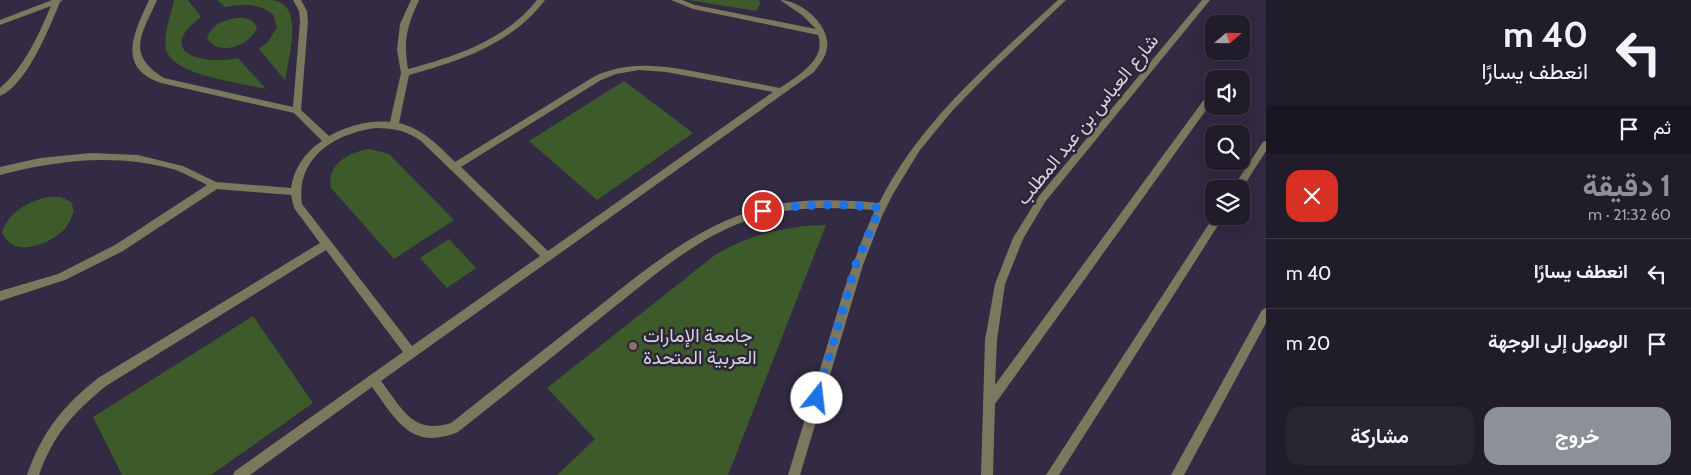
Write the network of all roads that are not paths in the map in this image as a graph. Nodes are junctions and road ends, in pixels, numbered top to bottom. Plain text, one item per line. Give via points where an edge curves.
1 (58, 0) edge
2 (153, 0) edge
3 (297, 0) edge
4 (415, 0) edge
5 (541, 0) edge
6 (675, 0) edge
7 (784, 0) edge
8 (1062, 0) edge
9 (1206, 0) edge
10 (0, 23) edge
11 (822, 33) junction
12 (405, 73) junction
13 (781, 91) junction
14 (0, 92) edge
15 (1205, 104) edge
16 (297, 111) junction
17 (394, 126) junction
18 (328, 140) junction
19 (1266, 144) edge
20 (454, 167) junction
21 (0, 171) edge
22 (1243, 180) edge
23 (215, 185) junction
24 (294, 192) junction
25 (880, 208) junction
26 (1213, 225) edge
27 (327, 244) junction
28 (548, 257) junction
29 (0, 296) edge
30 (1266, 313) edge
31 (411, 354) junction
32 (374, 380) junction
33 (990, 403) junction
34 (32, 475) edge
35 (239, 475) edge
36 (794, 475) edge
37 (988, 475) edge
38 (1052, 475) edge
39 (1177, 475) edge

1 - 10 lane
1 - 14 lane via 30,61
2 - 16 lane via 136,46 139,63 147,73 161,80
3 - 16 lane via 304,21
4 - 12 lane via 404,24 401,50
5 - 12 lane via 515,27 484,46 447,62
6 - 11 lane via 708,10
7 - 11 lane via 808,14
8 - 25 lane via 946,111 917,147
9 - 33 lane, شارع العباس بن عبد المطلب via 1042,199 1018,238 1000,284 991,340
11 - 13 lane via 825,42 819,62
12 - 17 lane
13 - 20 lane via 652,67 623,69 598,78
13 - 28 lane
15 - 33 lane
16 - 18 lane
17 - 18 lane via 359,128
17 - 20 lane via 423,136
18 - 24 lane via 302,165
19 - 22 lane
20 - 28 lane
21 - 23 lane via 40,161 91,156 138,158 180,168
23 - 24 lane
23 - 29 lane via 119,248 61,277
24 - 27 lane via 297,205
25 - 32 lane via 838,203 800,204 733,220 670,257 454,428 440,434 426,434 414,429
25 - 36 lane via 856,264
26 - 38 lane
27 - 31 lane
27 - 34 lane via 102,382 75,403 53,428
28 - 31 lane
30 - 39 lane
31 - 32 lane
32 - 35 lane
33 - 37 lane, شارع العباس بن عبد المطلب

